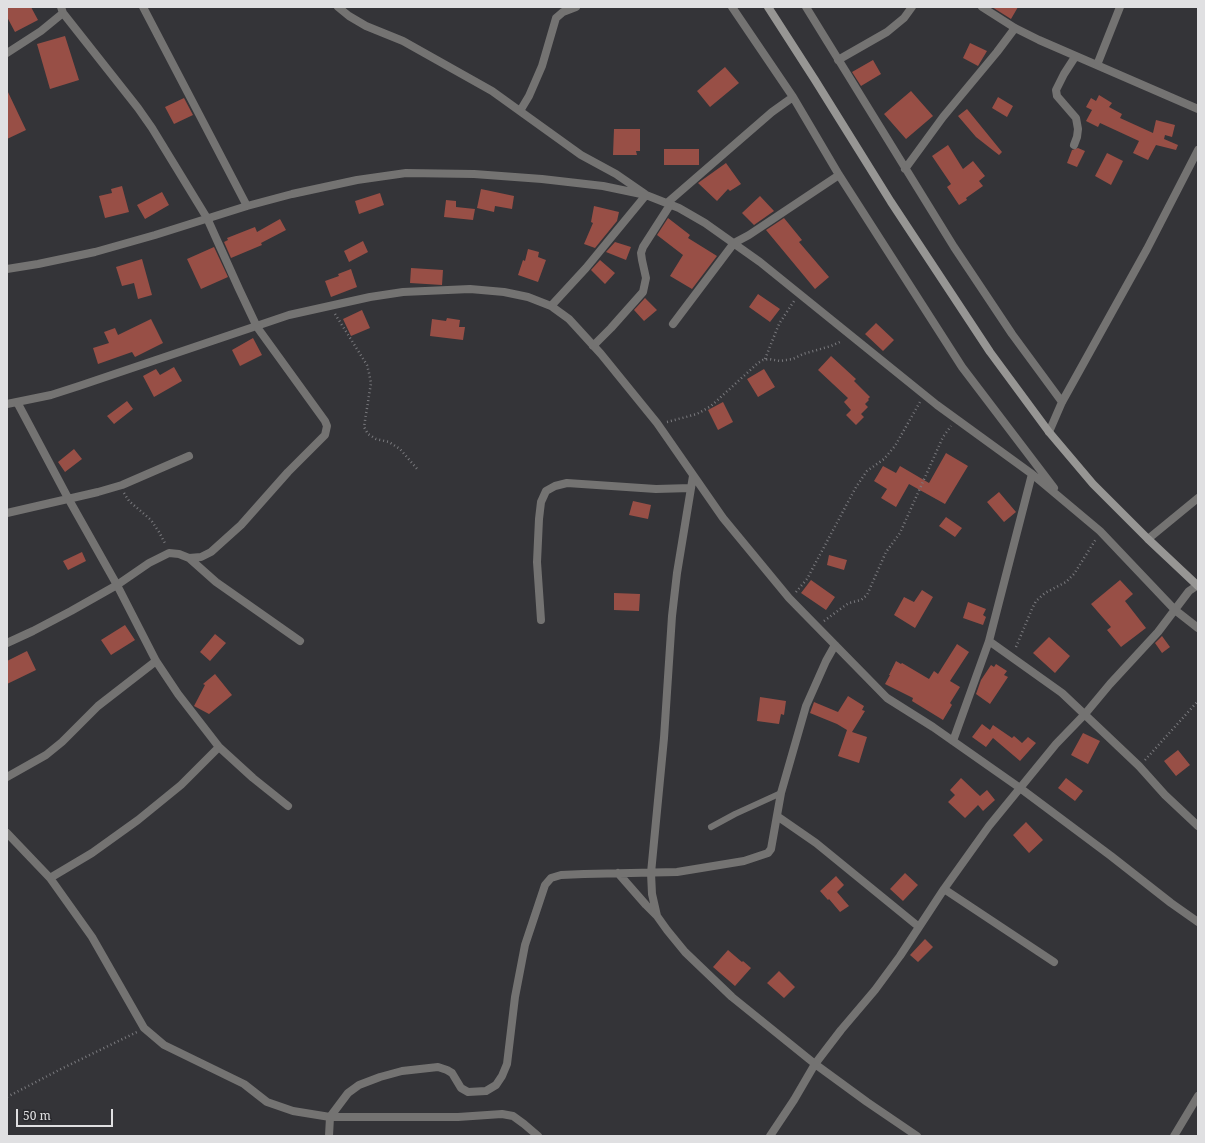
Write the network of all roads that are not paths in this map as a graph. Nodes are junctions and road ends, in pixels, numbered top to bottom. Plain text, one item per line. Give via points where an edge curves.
1 (143, 7) edge
2 (338, 7) edge
3 (576, 7) edge
4 (732, 7) edge
5 (768, 7) edge
6 (806, 7) edge
7 (912, 7) edge
8 (982, 7) edge
9 (1120, 7) edge
10 (62, 10) edge
11 (1015, 28) junction
12 (7, 53) edge
13 (1075, 57) junction
14 (838, 60) junction
15 (1097, 65) junction
16 (793, 97) junction
17 (1198, 109) edge
18 (520, 111) junction
19 (1074, 145) dead end
20 (1198, 150) edge
21 (905, 169) junction
22 (839, 175) junction
23 (647, 196) junction
24 (668, 204) junction
25 (247, 206) junction
26 (207, 218) junction
27 (734, 243) junction
28 (7, 269) edge
29 (551, 306) junction
30 (673, 324) dead end
31 (257, 327) junction
32 (594, 346) junction
33 (17, 402) junction
34 (1062, 402) junction
35 (7, 404) edge
36 (1049, 432) junction
37 (189, 456) dead end
38 (1032, 474) junction
39 (693, 476) junction
40 (691, 488) junction
41 (68, 498) junction
42 (1198, 498) edge
43 (1063, 500) junction
44 (7, 513) edge
45 (1148, 539) junction
46 (189, 558) junction
47 (117, 584) junction
48 (1198, 585) edge
49 (1175, 610) junction
50 (541, 620) dead end
51 (1198, 628) edge
52 (300, 641) dead end
53 (989, 641) junction
54 (7, 643) edge
55 (835, 645) junction
56 (156, 661) junction
57 (1085, 714) junction
58 (953, 741) junction
59 (220, 748) junction
60 (7, 776) edge
61 (1020, 788) junction
62 (781, 793) junction
63 (288, 806) dead end
64 (776, 816) junction
65 (1198, 826) edge
66 (711, 827) dead end
67 (7, 833) edge
68 (618, 873) junction
69 (651, 873) junction
70 (50, 878) junction
71 (944, 889) junction
72 (657, 916) junction
73 (1198, 922) edge
74 (919, 927) junction
75 (1054, 962) dead end
76 (815, 1064) junction
77 (1198, 1096) edge
78 (330, 1117) junction
79 (329, 1136) edge
80 (538, 1136) edge
81 (770, 1136) edge
82 (917, 1136) edge
83 (1174, 1136) edge

1 - 25 street
2 - 18 street via 366,26 403,42 492,91
3 - 18 street via 556,18 542,66
4 - 16 street
5 - 36 main road via 891,202 990,352
6 - 14 street
7 - 14 street via 904,18 886,32
8 - 11 street
9 - 15 street
10 - 12 street via 41,31
10 - 26 street via 141,113
11 - 13 street
11 - 21 street via 943,117
13 - 15 street
13 - 19 street via 1056,90 1057,96 1076,118 1078,129
14 - 21 street
15 - 17 street
16 - 22 street
16 - 24 street via 745,134
18 - 23 street via 581,155 616,174
20 - 34 street via 1147,249
21 - 34 street via 1012,334
22 - 27 street
22 - 43 street via 962,367
23 - 24 street
23 - 25 street via 603,186 542,179 406,173 357,180
23 - 29 street
24 - 27 street via 705,223
24 - 32 street via 641,253 646,278 643,292
25 - 26 street
26 - 28 street via 95,252
26 - 31 street
27 - 30 street
27 - 38 street via 924,394
29 - 31 street via 528,297 504,292 470,289 403,292 330,305 289,315
29 - 32 street via 569,319
31 - 33 street via 58,393
31 - 46 street via 325,421 327,430 219,546 201,557
32 - 39 street via 657,424
33 - 35 street
33 - 41 street
34 - 36 street
36 - 45 main road via 1093,484
37 - 41 street via 122,485
38 - 43 street
38 - 53 street
39 - 40 street
39 - 55 street via 723,518 789,598
40 - 50 street via 648,489 567,483 546,491 541,502 539,519
40 - 69 street via 672,616
41 - 44 street
41 - 47 street
42 - 45 street
43 - 49 street via 1100,531
45 - 48 main road
46 - 47 street via 169,552
46 - 52 street via 216,582
47 - 54 street
47 - 56 street
48 - 49 street
49 - 51 street
49 - 57 street
53 - 57 street via 1062,693
53 - 58 street
55 - 58 street via 888,698
55 - 62 street via 806,706
56 - 59 street via 182,700
56 - 60 street via 98,706 46,755
57 - 61 street
57 - 65 street
58 - 61 street
59 - 63 street
59 - 70 street via 181,785 138,820 92,853
61 - 71 street
61 - 73 street
62 - 64 street
62 - 66 lane
64 - 69 street via 771,849 762,856 700,869
64 - 74 street via 816,843
67 - 70 street
68 - 69 street
68 - 72 street
68 - 78 street via 561,875 551,878 545,885 525,945 515,997 507,1064 496,1085 486,1091 468,1092 460,1088 452,1073 438,1067 402,1071 380,1076 359,1085 348,1093
69 - 72 street
70 - 78 street via 92,937 144,1028 164,1045 244,1084 267,1102 293,1111
71 - 74 street
71 - 75 street
72 - 76 street via 685,952 732,997
74 - 76 street via 875,990
76 - 81 street
76 - 82 street
77 - 83 street
78 - 79 street
78 - 80 street via 458,1117 502,1114 513,1116

